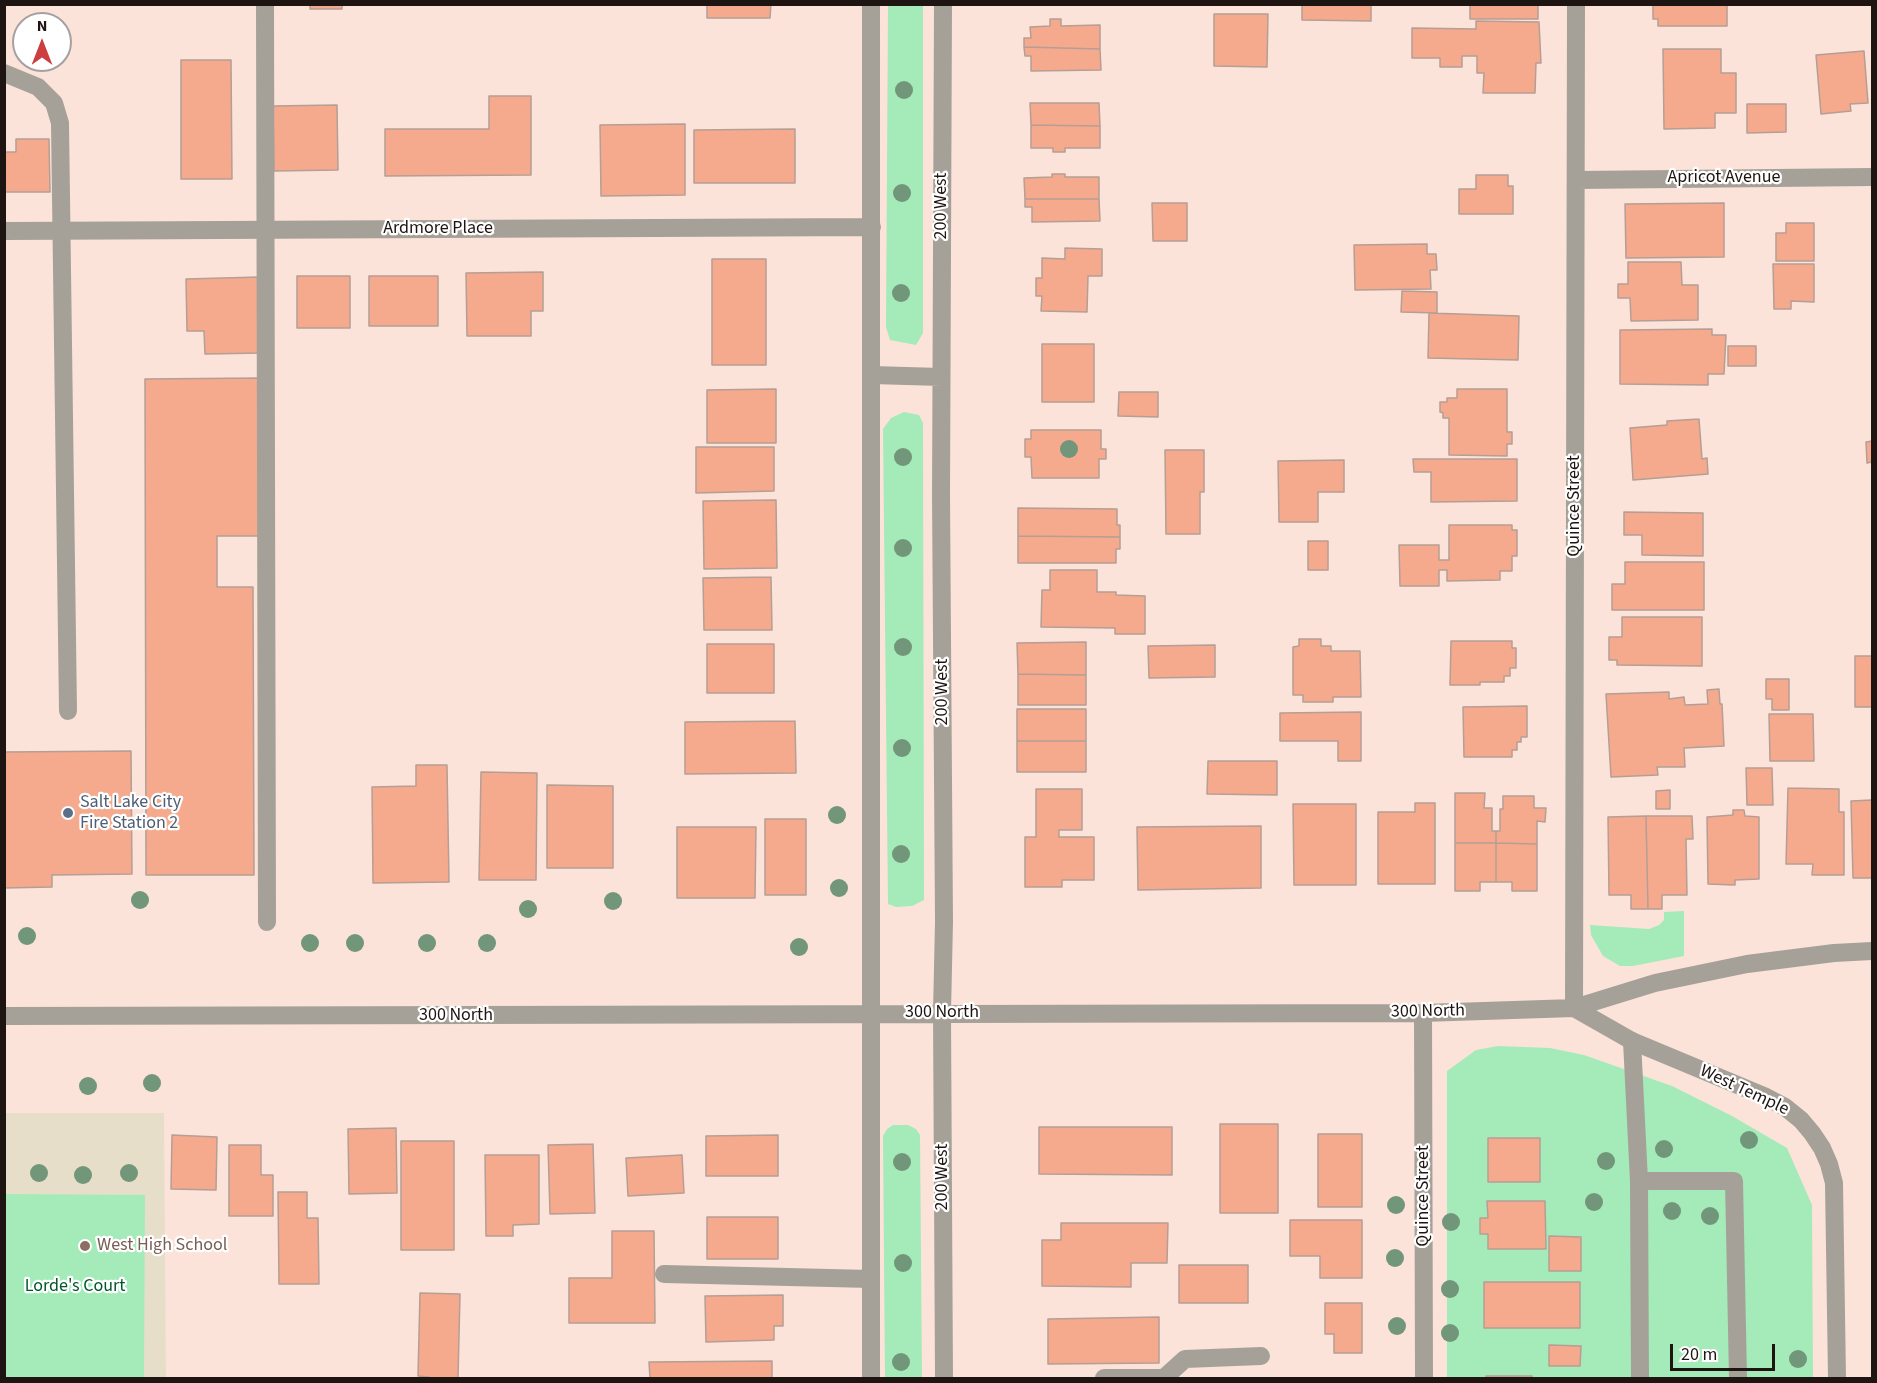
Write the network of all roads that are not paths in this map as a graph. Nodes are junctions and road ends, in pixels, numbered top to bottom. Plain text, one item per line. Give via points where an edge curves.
1 (265, 4) edge
2 (871, 4) edge
3 (943, 4) edge
4 (1576, 4) edge
5 (4, 73) edge
6 (1872, 177) edge
7 (1576, 180) junction
8 (872, 227) junction
9 (266, 230) junction
10 (4, 231) edge
11 (60, 231) junction
12 (872, 375) junction
13 (941, 377) junction
14 (69, 711) dead end
15 (267, 922) dead end
16 (1872, 951) edge
17 (1574, 1008) junction
18 (942, 1013) junction
19 (1423, 1013) junction
20 (871, 1014) junction
21 (4, 1016) edge
22 (1632, 1041) junction
23 (1639, 1181) junction
24 (664, 1274) dead end
25 (871, 1279) junction
26 (1262, 1356) dead end
27 (871, 1378) edge
28 (944, 1378) edge
29 (1104, 1378) edge
30 (1424, 1378) edge
31 (1640, 1378) edge
32 (1738, 1378) edge
33 (1837, 1378) edge

1 - 9 street
2 - 8 street
3 - 13 street, 200 West
4 - 7 street, Quince Street
5 - 11 street via 38,87 54,103 60,123
6 - 7 street, Apricot Avenue
7 - 17 street, Quince Street
8 - 9 street, Ardmore Place
8 - 12 street
9 - 11 street, Ardmore Place
9 - 15 street
10 - 11 street, Ardmore Place
11 - 14 street
12 - 13 street
12 - 20 street
13 - 18 street, 200 West
16 - 17 street, 300 North via 1747,964 1655,983
17 - 19 street, 300 North
17 - 22 street, West Temple
18 - 19 street, 300 North
18 - 20 street, 300 North
18 - 28 street, 200 West
19 - 30 street, Quince Street
20 - 21 street, 300 North
20 - 25 street
22 - 23 street
22 - 33 street, West Temple via 1785,1107 1801,1120 1822,1148 1832,1174 1836,1205
23 - 31 street
23 - 32 street via 1734,1181
24 - 25 street
25 - 27 street
26 - 29 street via 1185,1359 1164,1378

